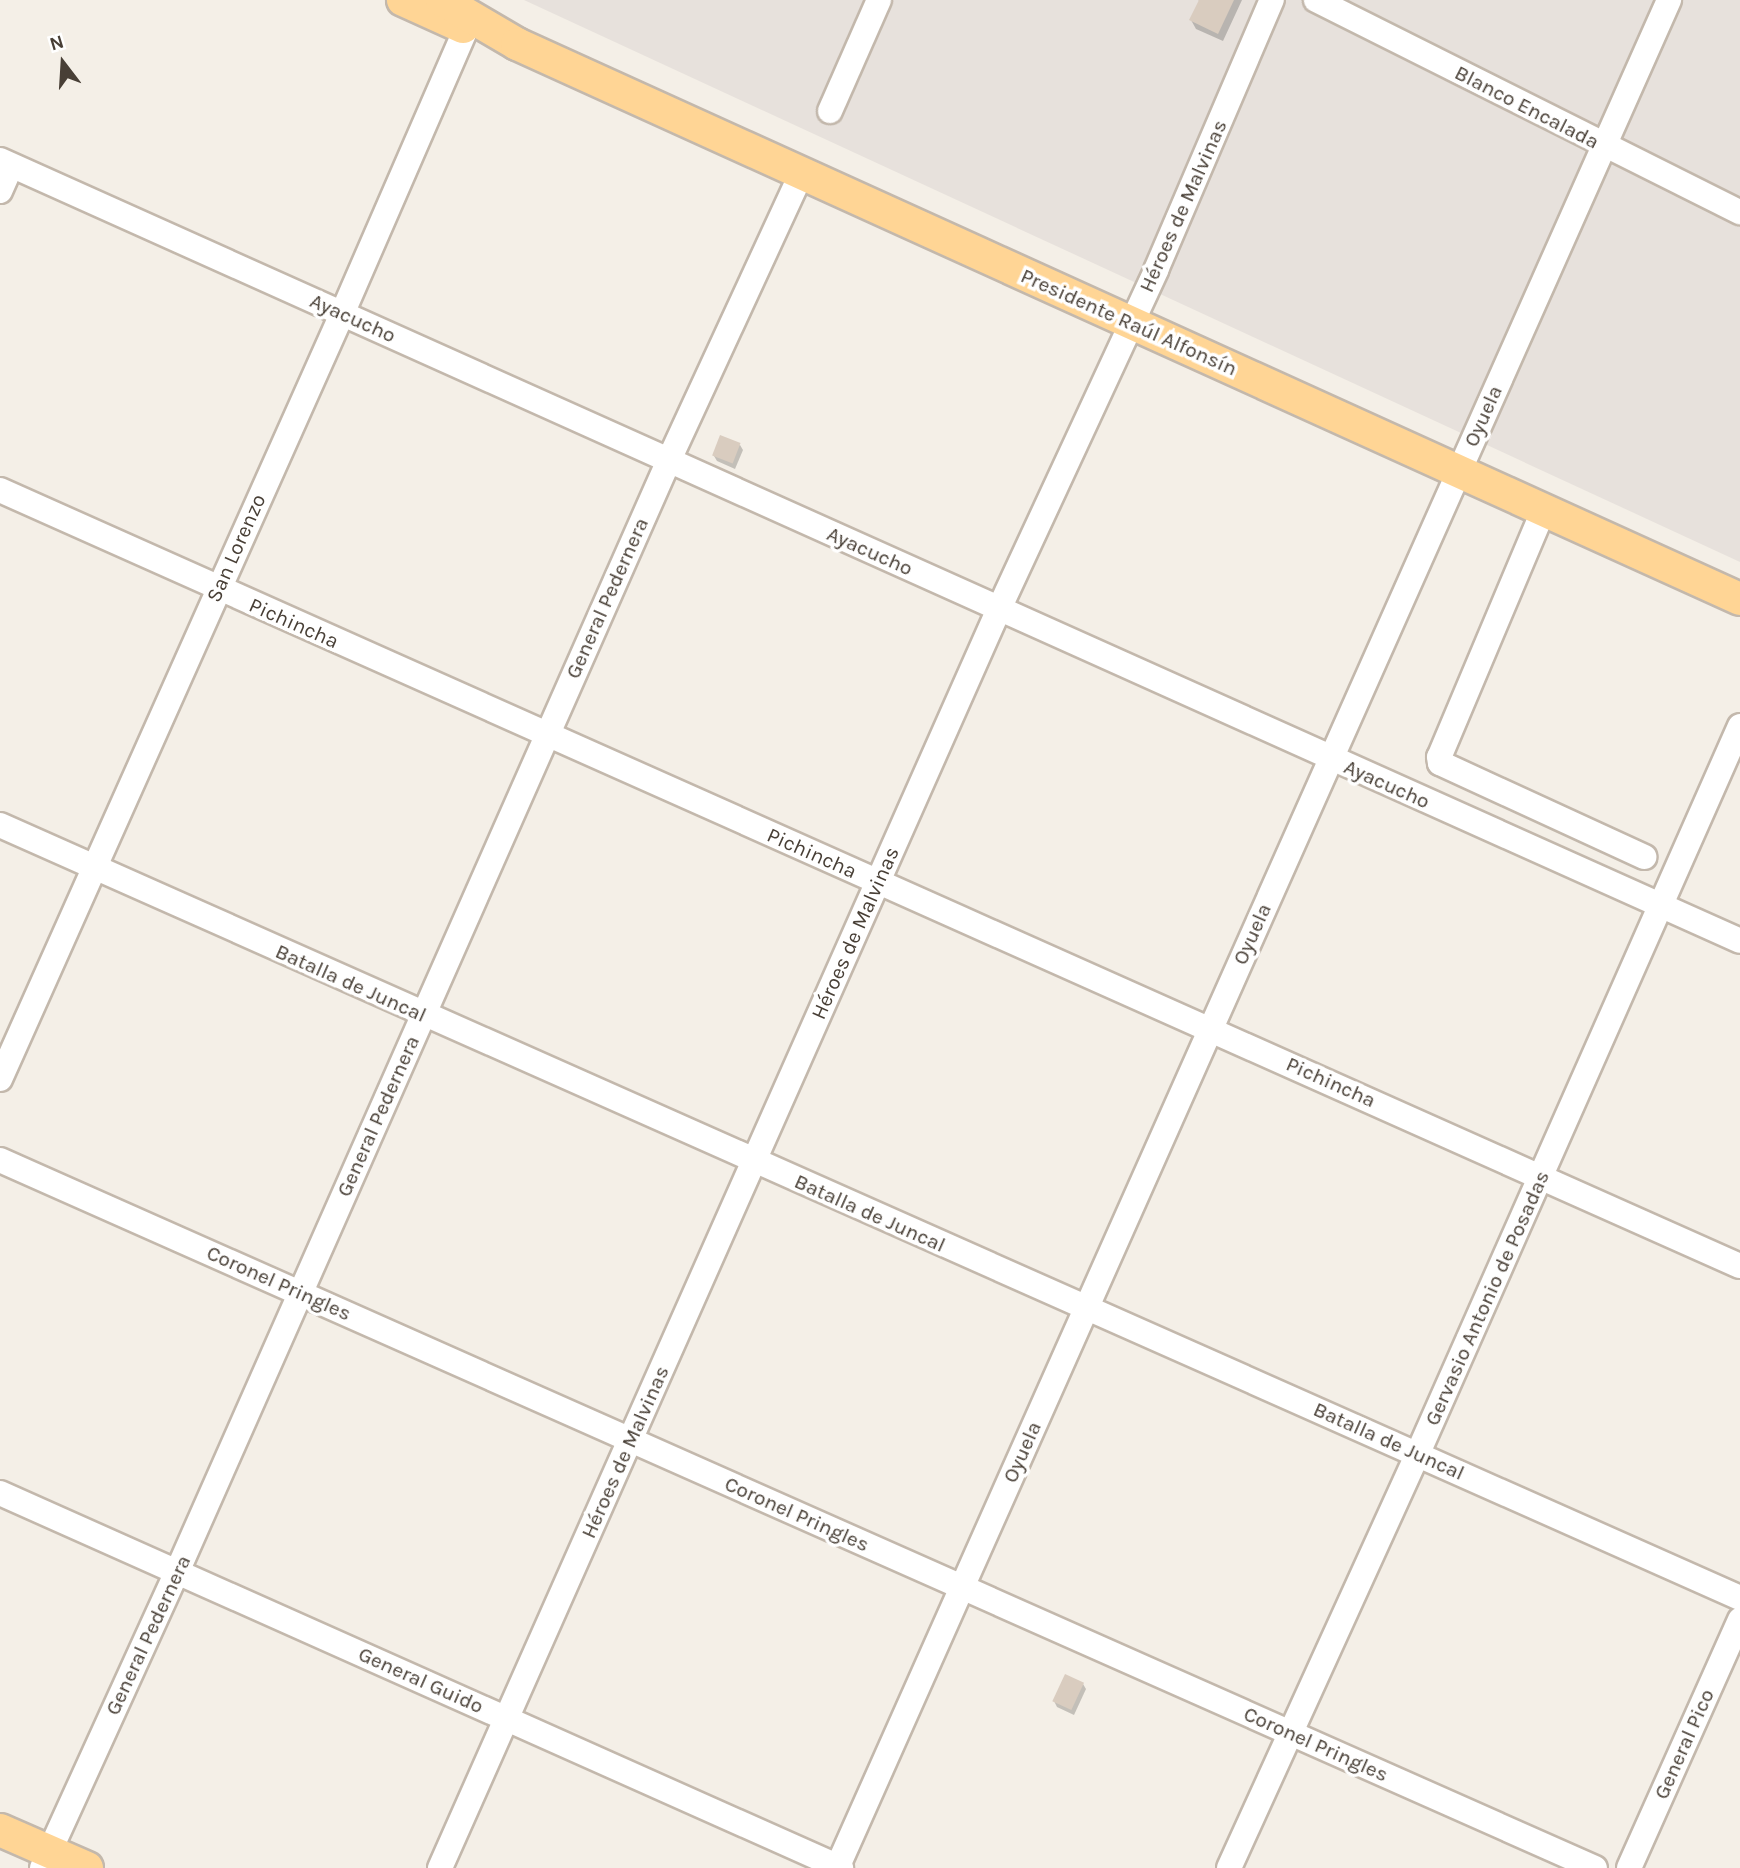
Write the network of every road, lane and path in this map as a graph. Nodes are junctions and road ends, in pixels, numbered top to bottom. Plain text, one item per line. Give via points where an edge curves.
1 (403, 0) edge
2 (442, 0) edge
3 (879, 0) edge
4 (1272, 0) edge
5 (1316, 0) edge
6 (1669, 0) edge
7 (469, 23) junction
8 (830, 111) dead end
9 (1605, 146) junction
10 (6, 163) edge
11 (801, 174) junction
12 (0, 191) edge
13 (1740, 212) edge
14 (342, 314) junction
15 (1130, 322) junction
16 (669, 460) junction
17 (1459, 471) junction
18 (0, 490) edge
19 (1544, 509) junction
20 (217, 589) junction
21 (1740, 599) edge
22 (999, 609) junction
23 (1740, 726) edge
24 (546, 735) junction
25 (1330, 758) junction
26 (0, 825) edge
27 (1644, 857) dead end
28 (93, 867) junction
29 (878, 882) junction
30 (1661, 905) junction
31 (1740, 941) edge
32 (422, 1015) junction
33 (1209, 1028) junction
34 (0, 1079) edge
35 (0, 1160) edge
36 (753, 1161) junction
37 (1541, 1176) junction
38 (1740, 1266) edge
39 (300, 1292) junction
40 (1086, 1310) junction
41 (631, 1440) junction
42 (1418, 1453) junction
43 (0, 1493) edge
44 (177, 1572) junction
45 (961, 1586) junction
46 (1740, 1598) edge
47 (1740, 1620) edge
48 (507, 1718) junction
49 (1290, 1732) junction
50 (0, 1829) edge
51 (45, 1860) edge
52 (839, 1867) edge
53 (86, 1868) edge
54 (440, 1868) edge
55 (1229, 1868) edge
56 (1595, 1868) edge
57 (1629, 1868) edge

1 - 7 main road, Presidente Raúl Alfonsín
2 - 7 main road, Presidente Raúl Alfonsín
3 - 8 street
4 - 15 street, Héroes de Malvinas
5 - 9 street, Blanco Encalada
6 - 9 street, Oyuela
7 - 11 main road, Presidente Raúl Alfonsín
7 - 14 street, San Lorenzo
9 - 13 street, Blanco Encalada
9 - 17 street, Oyuela
10 - 12 street
10 - 14 street, Ayacucho
11 - 15 main road, Presidente Raúl Alfonsín
11 - 16 street, General Pedernera
14 - 16 street, Ayacucho
14 - 20 street, San Lorenzo
15 - 17 main road, Presidente Raúl Alfonsín
15 - 22 street, Héroes de Malvinas
16 - 22 street, Ayacucho
16 - 24 street, General Pedernera
17 - 19 main road, Presidente Raúl Alfonsín
17 - 25 street, Oyuela
18 - 20 street, Pichincha
19 - 21 main road, Presidente Raúl Alfonsín
19 - 27 street via 1440,763
20 - 24 street, Pichincha
20 - 28 street, San Lorenzo
22 - 25 street, Ayacucho
22 - 29 street, Héroes de Malvinas
23 - 30 street, Gervasio Antonio de Posadas
24 - 29 street, Pichincha
24 - 32 street, General Pedernera
25 - 30 street, Ayacucho
25 - 33 street, Oyuela
26 - 28 street, Batalla de Juncal
28 - 32 street, Batalla de Juncal
28 - 34 street, San Lorenzo
29 - 33 street, Pichincha
29 - 36 street, Héroes de Malvinas
30 - 31 street, Ayacucho
30 - 37 street, Gervasio Antonio de Posadas
32 - 36 street, Batalla de Juncal
32 - 39 street, General Pedernera
33 - 37 street, Pichincha
33 - 40 street, Oyuela
35 - 39 street, Coronel Pringles
36 - 40 street, Batalla de Juncal
36 - 41 street, Héroes de Malvinas
37 - 38 street, Pichincha
37 - 42 street, Gervasio Antonio de Posadas
39 - 41 street, Coronel Pringles
39 - 44 street, General Pedernera
40 - 42 street, Batalla de Juncal
40 - 45 street, Oyuela
41 - 45 street, Coronel Pringles
41 - 48 street, Héroes de Malvinas
42 - 46 street, Batalla de Juncal
42 - 49 street, Gervasio Antonio de Posadas
43 - 44 street, General Guido
44 - 48 street, General Guido
44 - 51 street, General Pedernera
45 - 49 street, Coronel Pringles
45 - 52 street, Oyuela
47 - 57 street, General Pico
48 - 52 street, General Guido
48 - 54 street, Héroes de Malvinas
49 - 55 street, Gervasio Antonio de Posadas
49 - 56 street, Coronel Pringles
50 - 51 main road
51 - 53 main road

